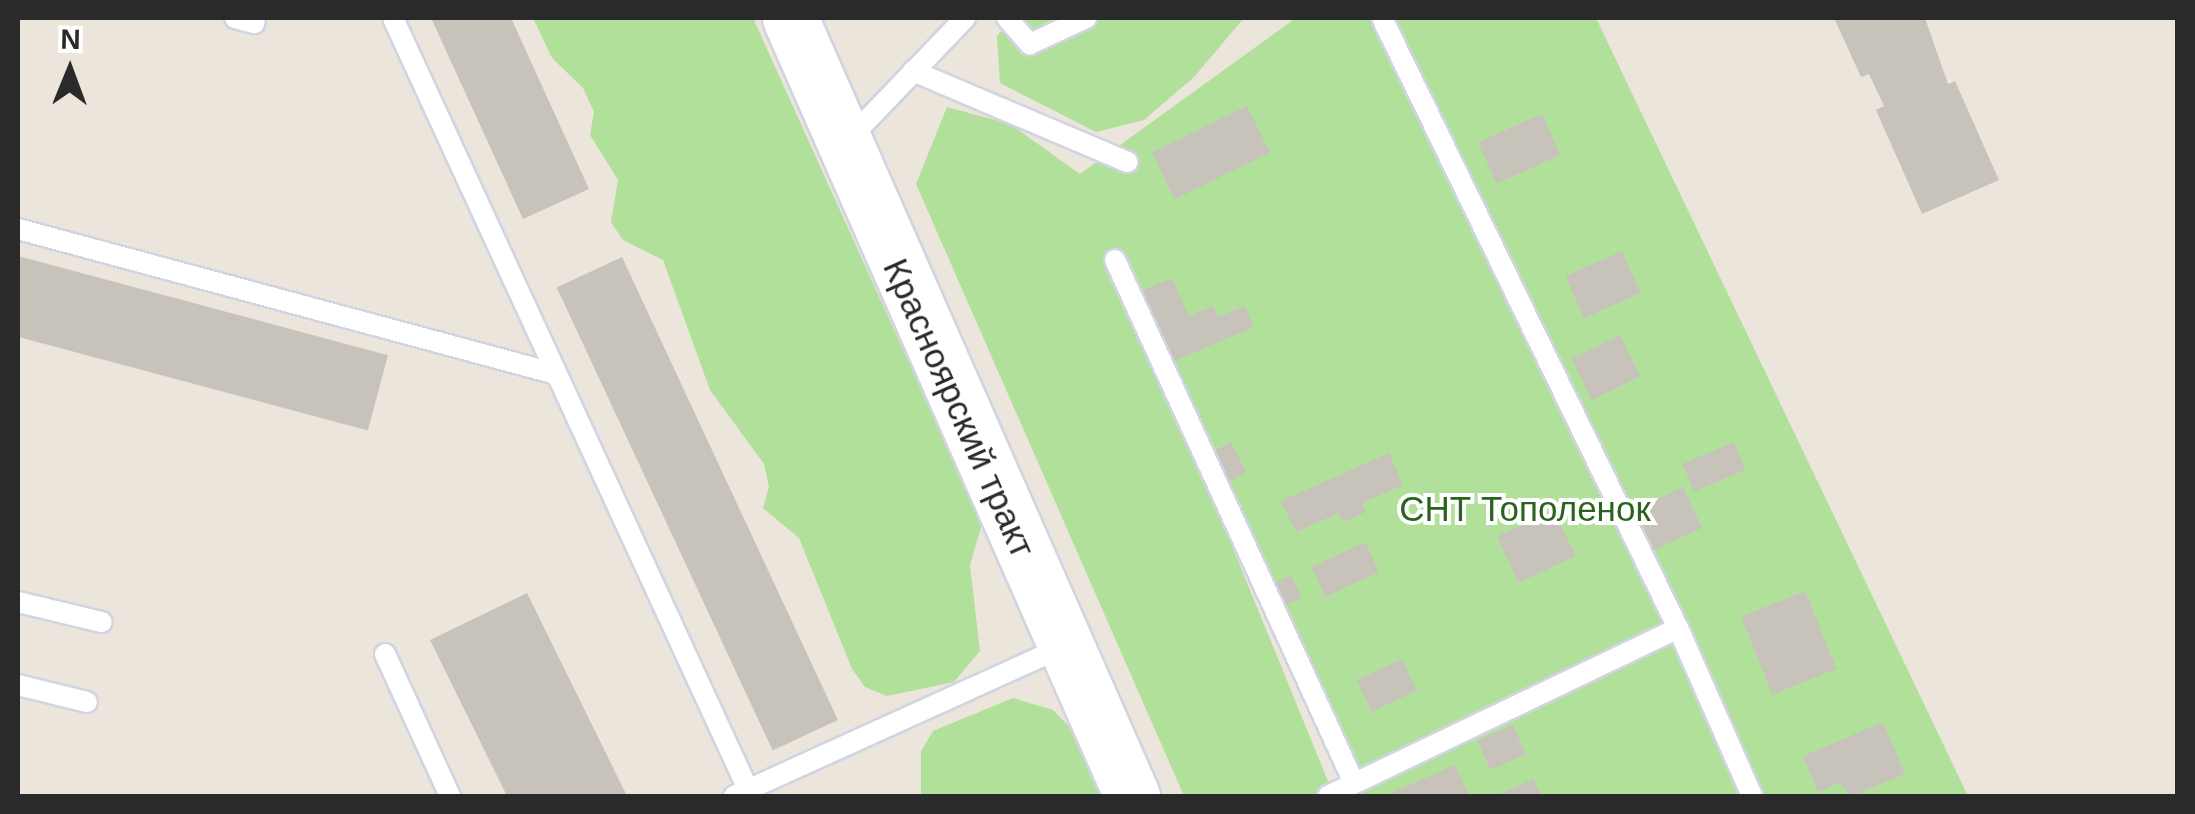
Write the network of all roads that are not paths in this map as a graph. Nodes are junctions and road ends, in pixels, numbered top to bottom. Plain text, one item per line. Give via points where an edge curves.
1 (235, 18) edge
2 (256, 18) edge
3 (393, 18) edge
4 (790, 18) edge
5 (965, 18) edge
6 (1007, 18) edge
7 (1086, 18) edge
8 (1382, 18) edge
9 (913, 71) junction
10 (844, 144) junction
11 (1126, 162) dead end
12 (18, 229) edge
13 (1114, 260) dead end
14 (556, 374) junction
15 (18, 602) edge
16 (102, 622) dead end
17 (1678, 628) junction
18 (1064, 646) junction
19 (385, 654) dead end
20 (18, 685) edge
21 (87, 702) dead end
22 (1354, 783) junction
23 (744, 794) edge
24 (450, 796) edge
25 (1132, 796) edge
26 (1332, 796) edge
27 (1752, 796) edge

1 - 2 lane
3 - 14 lane
4 - 10 main road, Красноярский тракт
5 - 9 lane
6 - 7 lane via 1030,44
8 - 17 lane
9 - 10 lane
9 - 11 lane
10 - 18 main road, Красноярский тракт
12 - 14 lane
13 - 22 lane
14 - 23 lane
15 - 16 lane
17 - 22 lane
17 - 27 lane
18 - 23 lane
18 - 25 main road, Красноярский тракт
19 - 24 lane
20 - 21 lane
22 - 26 lane

